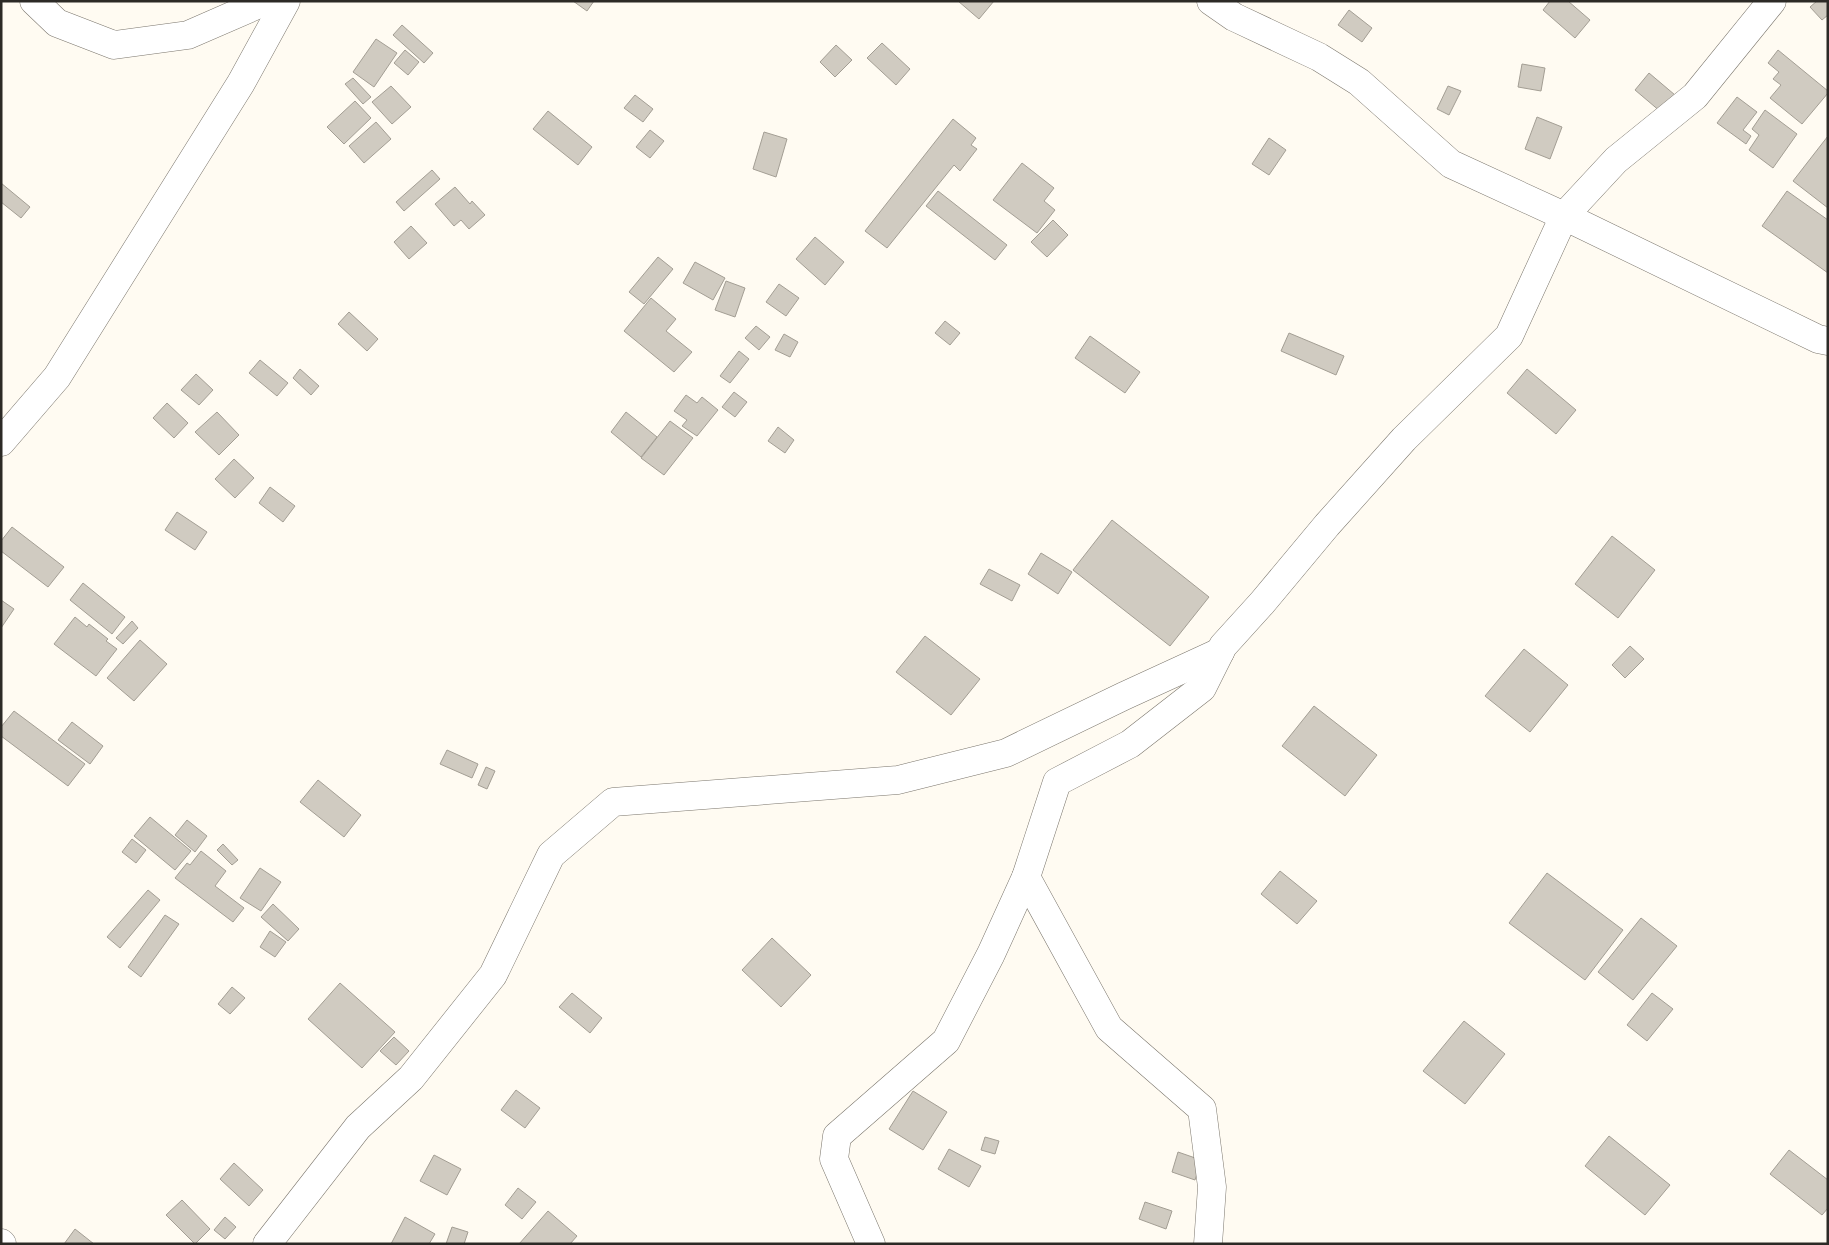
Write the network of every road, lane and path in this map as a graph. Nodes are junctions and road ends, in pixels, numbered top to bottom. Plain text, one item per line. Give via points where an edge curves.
1 (34, 1) edge
2 (266, 1) edge
3 (286, 1) edge
4 (1211, 1) edge
5 (1772, 1) edge
6 (1564, 216) junction
7 (1828, 341) edge
8 (1, 442) edge
9 (1220, 652) junction
10 (1026, 877) junction
11 (266, 1244) edge
12 (871, 1244) edge
13 (1208, 1244) edge

1 - 2 street via 56,23 114,45 188,35
3 - 8 street via 241,83 57,377
4 - 6 street via 1234,17 1319,57 1358,82 1452,164
5 - 6 street via 1695,96 1616,160
6 - 7 street
6 - 9 street via 1509,336 1404,439
9 - 10 street via 1202,688 1130,744 1057,782
9 - 11 street via 997,756 898,780 613,802 551,854 493,975 411,1078 358,1127
10 - 12 street via 946,1041 837,1136 834,1159
10 - 13 street via 1109,1028 1202,1109 1212,1187

